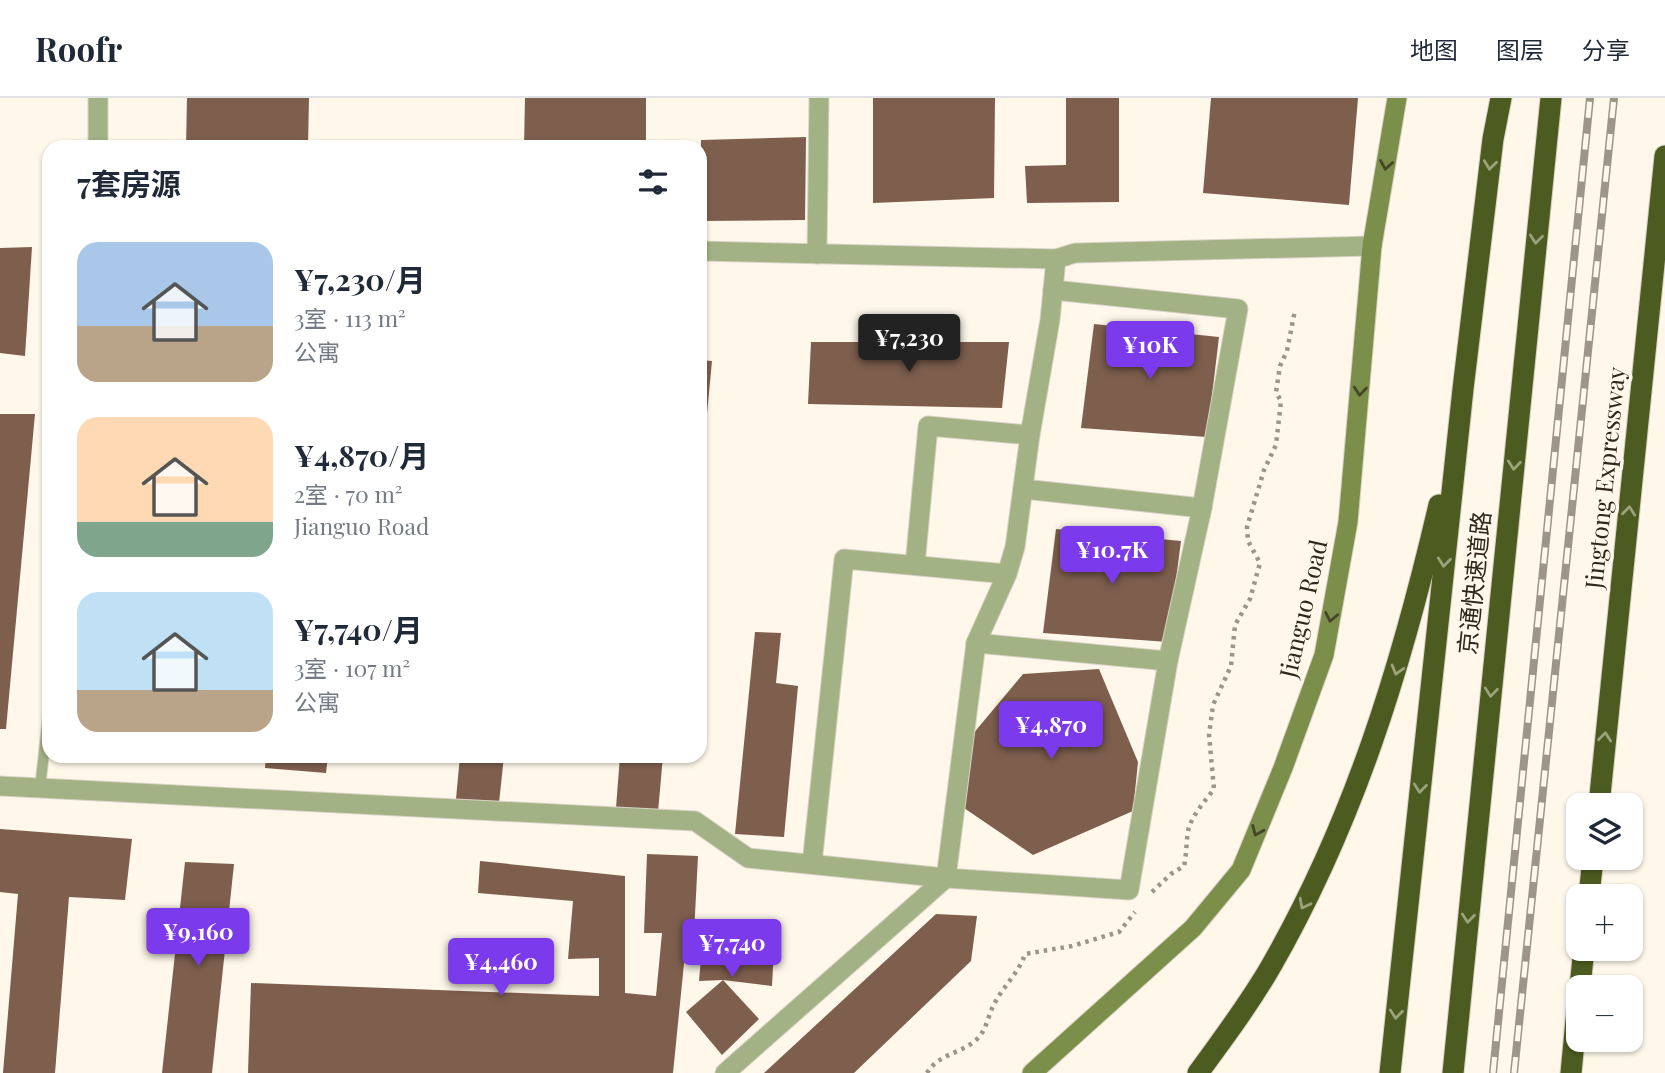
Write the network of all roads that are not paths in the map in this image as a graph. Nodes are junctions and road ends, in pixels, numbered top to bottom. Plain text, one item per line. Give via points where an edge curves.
1 (98, 98) edge
2 (819, 98) edge
3 (1397, 98) edge
4 (1501, 98) edge
5 (1550, 98) edge
6 (98, 140) edge
7 (1665, 156) edge
8 (1372, 246) junction
9 (707, 251) edge
10 (817, 254) junction
11 (1056, 259) junction
12 (1053, 290) junction
13 (1463, 389) junction
14 (1030, 435) junction
15 (1023, 489) junction
16 (1202, 508) junction
17 (915, 565) junction
18 (1007, 574) junction
19 (976, 643) junction
20 (1168, 661) junction
21 (43, 763) edge
22 (0, 786) edge
23 (40, 788) junction
24 (1599, 793) edge
25 (811, 864) junction
26 (946, 878) junction
27 (1573, 1052) edge
28 (725, 1073) edge
29 (1032, 1073) edge
30 (1198, 1073) edge
31 (1390, 1073) edge
32 (1452, 1073) edge
33 (1571, 1073) edge

1 - 6 street
2 - 10 street
3 -> 8 main road, Jianguo Road
4 -> 13 highway
5 -> 32 highway, 京通快速道路
24 -> 7 highway, Jingtong Expressway
8 - 11 street via 1075,253
8 -> 29 main road, Jianguo Road via 1348,522 1324,655 1283,768 1233,880 1193,928
9 - 10 street
10 - 11 street
11 - 12 street
12 - 14 street
12 - 16 street via 1238,309
13 -> 30 highway via 1418,594 1366,765 1332,846 1269,970
13 -> 31 highway
14 - 15 street
14 - 17 street via 928,426
15 - 16 street
15 - 18 street
16 - 20 street
17 - 18 street
17 - 25 street via 844,559
18 - 19 street
19 - 20 street
19 - 26 street
20 - 26 street via 1129,890
21 - 23 lane
22 - 23 street
23 - 25 street via 695,821 748,858
25 - 26 street
26 - 28 street
27 - 33 highway

